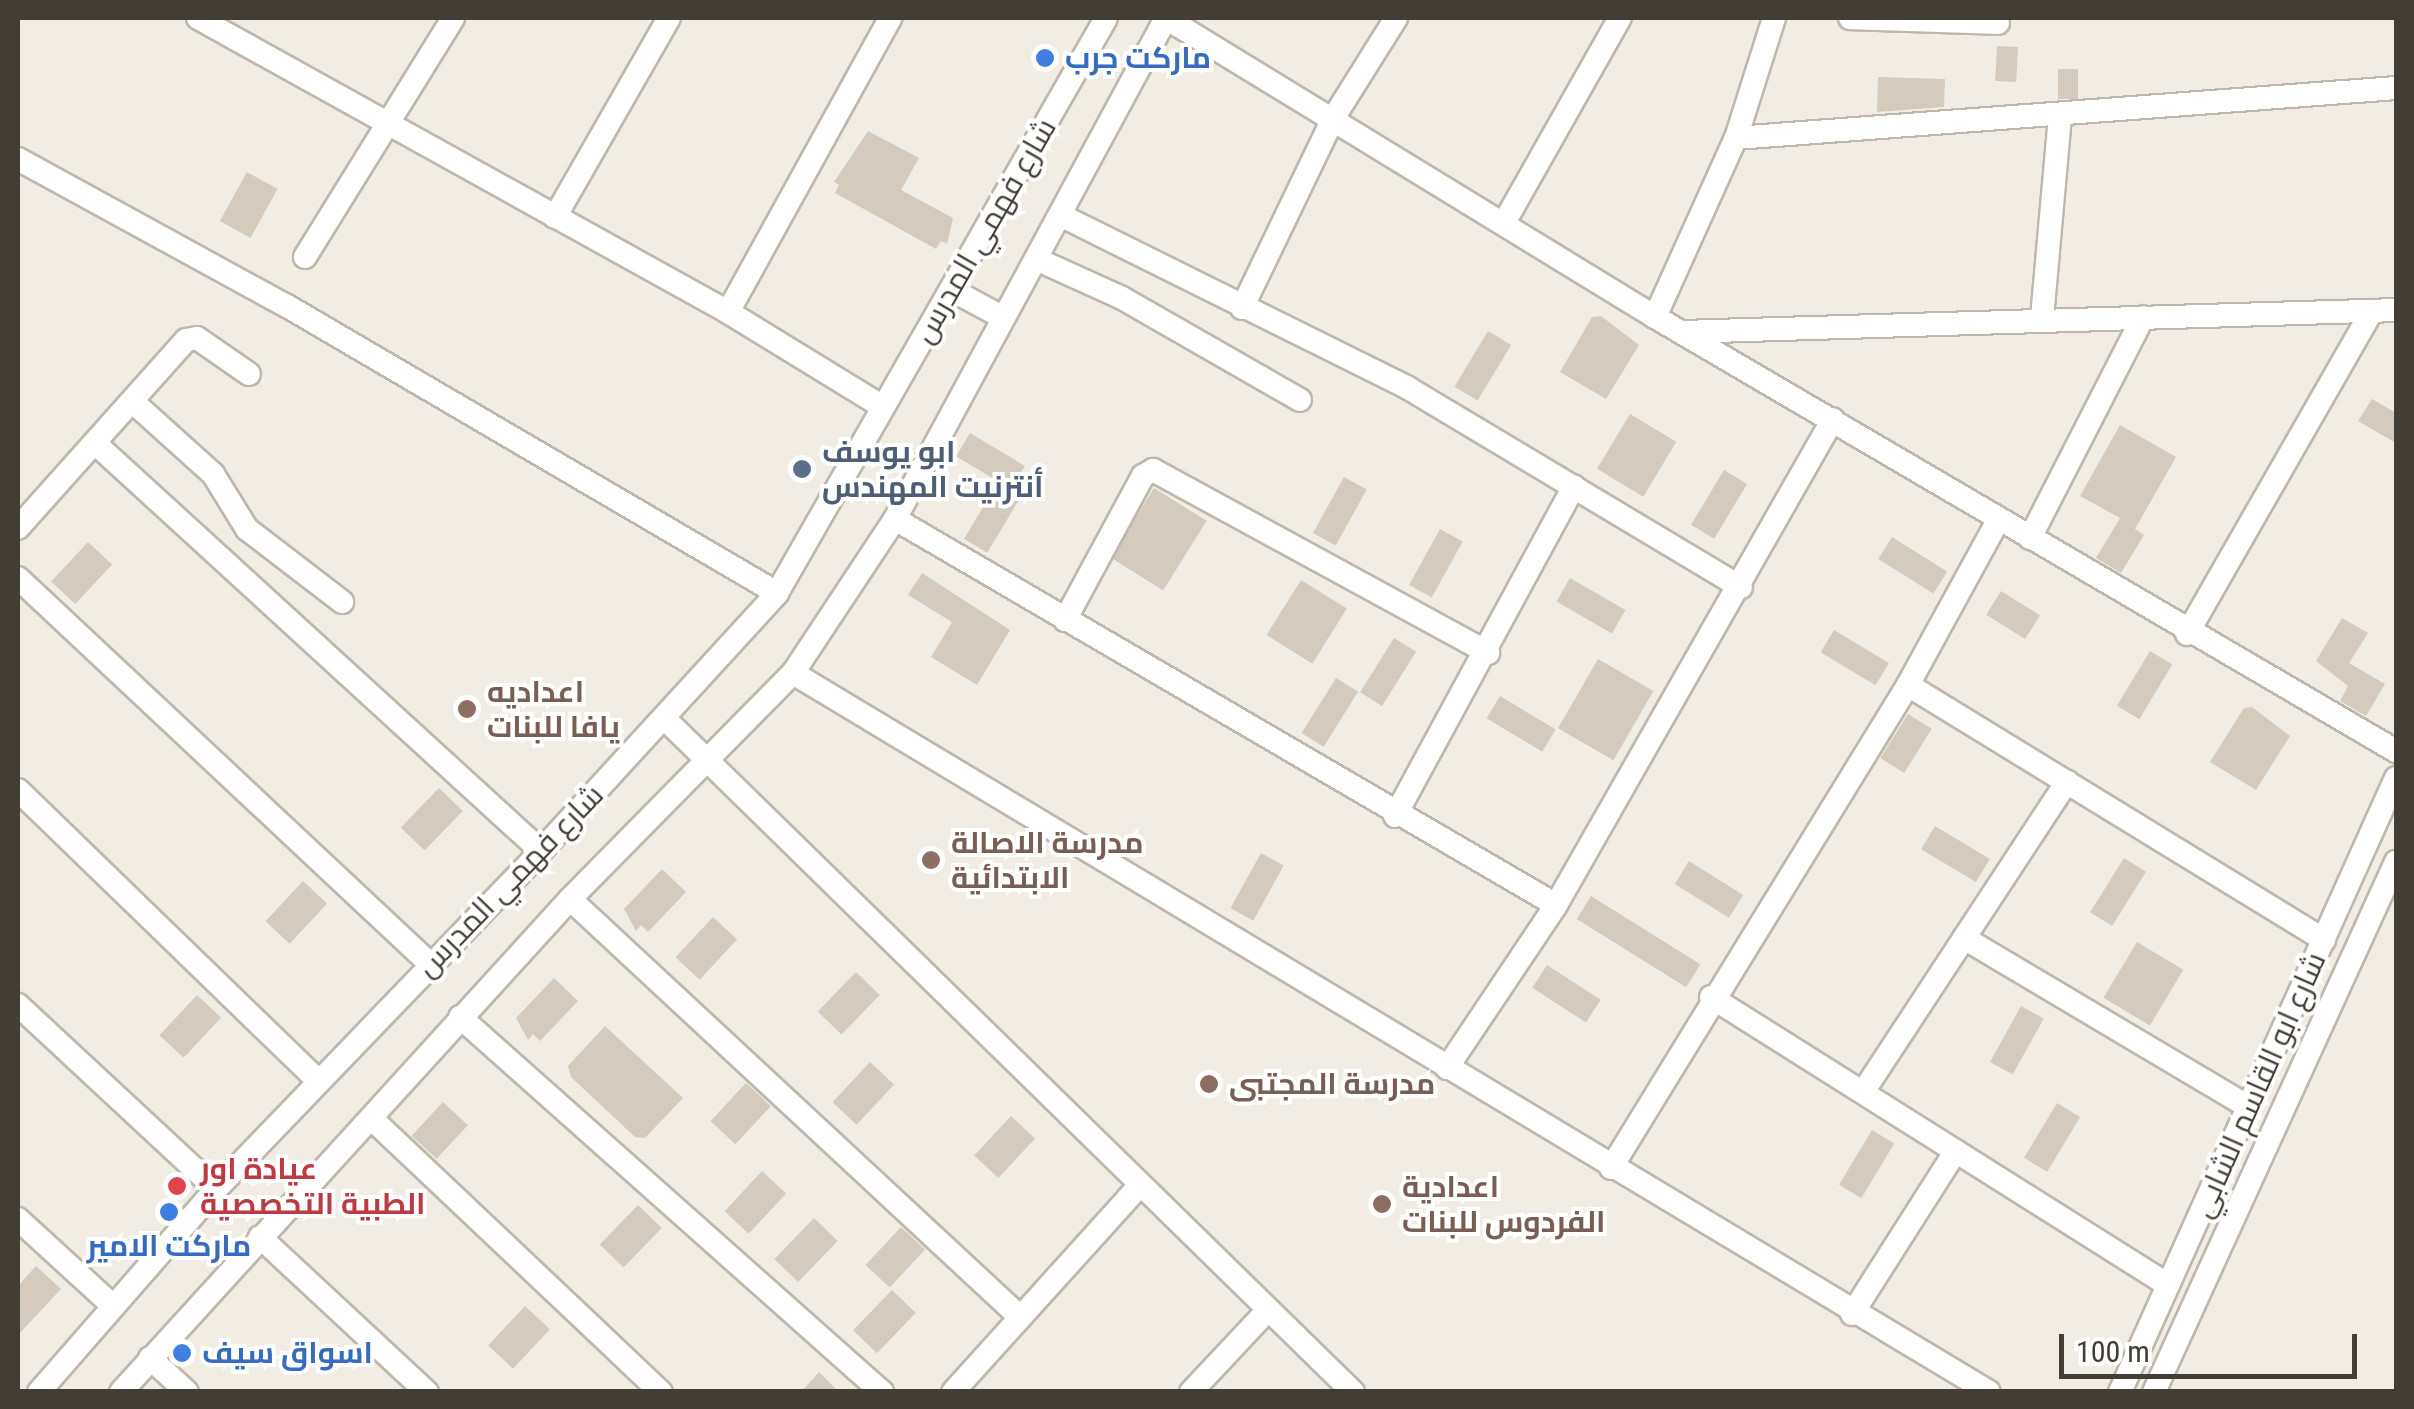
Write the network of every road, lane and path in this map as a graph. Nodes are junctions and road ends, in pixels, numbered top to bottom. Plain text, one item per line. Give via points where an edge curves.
1 (198, 18) edge
2 (453, 18) edge
3 (669, 18) edge
4 (890, 18) edge
5 (1106, 18) edge
6 (1166, 18) edge
7 (1396, 18) edge
8 (1620, 18) edge
9 (1774, 18) edge
10 (1850, 18) edge
11 (1998, 24) dead end
12 (232, 25) edge
13 (2396, 88) edge
14 (2060, 116) junction
15 (1334, 117) junction
16 (389, 125) junction
17 (1736, 138) junction
18 (18, 159) edge
19 (1062, 216) junction
20 (555, 217) junction
21 (1506, 221) junction
22 (305, 257) dead end
23 (1036, 259) junction
24 (952, 290) junction
25 (1242, 308) junction
26 (2372, 310) junction
27 (2396, 310) edge
28 (728, 312) junction
29 (1655, 317) junction
30 (2143, 317) junction
31 (1002, 318) junction
32 (2042, 318) junction
33 (1682, 332) junction
34 (249, 374) dead end
35 (1300, 400) dead end
36 (133, 402) junction
37 (883, 406) junction
38 (1833, 419) junction
39 (96, 445) junction
40 (1574, 487) junction
41 (895, 519) junction
42 (1999, 520) junction
43 (18, 528) edge
44 (2030, 538) junction
45 (18, 578) edge
46 (1741, 587) junction
47 (776, 592) junction
48 (342, 602) dead end
49 (1065, 620) junction
50 (2187, 634) junction
51 (1488, 652) junction
52 (793, 674) junction
53 (1908, 685) junction
54 (664, 718) junction
55 (2396, 751) edge
56 (706, 764) junction
57 (2396, 778) edge
58 (2067, 781) junction
59 (18, 790) edge
60 (1396, 816) junction
61 (540, 851) junction
62 (2396, 862) edge
63 (570, 898) junction
64 (1556, 904) junction
65 (1964, 938) junction
66 (2324, 940) junction
67 (430, 964) junction
68 (1711, 996) junction
69 (18, 1006) edge
70 (460, 1018) junction
71 (1446, 1068) junction
72 (317, 1080) junction
73 (1865, 1088) junction
74 (2249, 1107) junction
75 (371, 1118) junction
76 (1956, 1151) junction
77 (1611, 1168) junction
78 (1139, 1186) junction
79 (216, 1189) junction
80 (18, 1220) edge
81 (260, 1236) junction
82 (2168, 1285) junction
83 (112, 1305) junction
84 (1268, 1311) junction
85 (1852, 1314) junction
86 (1020, 1317) junction
87 (150, 1358) junction
88 (39, 1392) edge
89 (122, 1392) edge
90 (188, 1392) edge
91 (427, 1392) edge
92 (661, 1392) edge
93 (882, 1392) edge
94 (953, 1392) edge
95 (1191, 1392) edge
96 (1353, 1392) edge
97 (1989, 1392) edge
98 (2120, 1392) edge
99 (2154, 1392) edge

1 - 12 street
2 - 16 street
3 - 20 street
4 - 28 street
5 - 24 street, شارع فهمي المدرس
6 - 15 street
6 - 19 street, شارع فهمي المدرس
7 - 15 street
8 - 21 street
9 - 17 street
10 - 11 street
12 - 16 street
13 - 14 street
14 - 17 street
14 - 32 street
15 - 21 street
15 - 25 street
16 - 20 street
16 - 22 street
17 - 29 street
18 - 47 street via 287,306
19 - 23 street, شارع فهمي المدرس
19 - 25 street
20 - 28 street
21 - 29 street
23 - 31 street, شارع فهمي المدرس
23 - 35 street via 1122,298
24 - 31 street
24 - 37 street, شارع فهمي المدرس
25 - 40 street via 1408,388
26 - 27 street
26 - 30 street
26 - 50 street
28 - 37 street
29 - 33 street
30 - 32 street
30 - 44 street
31 - 41 street, شارع فهمي المدرس
32 - 33 street
33 - 38 street
34 - 36 street via 198,338 186,340
36 - 39 street
36 - 48 street via 213,474 247,529
37 - 47 street, شارع فهمي المدرس
38 - 42 street
38 - 46 street
39 - 43 street
39 - 61 street
40 - 46 street
40 - 51 street
41 - 49 street
41 - 52 street, شارع فهمي المدرس
42 - 44 street
42 - 53 street
44 - 50 street
45 - 67 street
46 - 64 street
47 - 54 street, شارع فهمي المدرس
49 - 51 street via 1142,476 1153,470
49 - 60 street
50 - 55 street
51 - 60 street
52 - 56 street, شارع فهمي المدرس
52 - 71 street
53 - 58 street
53 - 68 street
54 - 56 street
54 - 61 street, شارع فهمي المدرس
56 - 63 street, شارع فهمي المدرس
56 - 78 street via 1010,1052
57 - 66 street, شارع ابو القاسم الشابي
58 - 65 street
58 - 66 street
59 - 72 street
60 - 64 street
61 - 67 street, شارع فهمي المدرس
62 - 99 street, شارع ابو القاسم الشابي
63 - 70 street, شارع فهمي المدرس
63 - 86 street
64 - 71 street
65 - 73 street
65 - 74 street
66 - 74 street, شارع ابو القاسم الشابي
67 - 72 street, شارع فهمي المدرس
68 - 73 street
68 - 77 street
69 - 79 street
70 - 75 street, شارع فهمي المدرس
70 - 93 street
71 - 77 street
72 - 79 street, شارع فهمي المدرس
73 - 76 street
74 - 82 street, شارع ابو القاسم الشابي
75 - 81 street, شارع فهمي المدرس
75 - 92 street
76 - 82 street
76 - 85 street
77 - 85 street
78 - 84 street
78 - 86 street
79 - 83 street, شارع فهمي المدرس
80 - 83 street
81 - 87 street, شارع فهمي المدرس
81 - 91 street
82 - 98 street, شارع ابو القاسم الشابي
83 - 88 street, شارع فهمي المدرس
84 - 95 street
84 - 96 street
85 - 97 street
86 - 94 street
87 - 89 street, شارع فهمي المدرس
87 - 90 street

